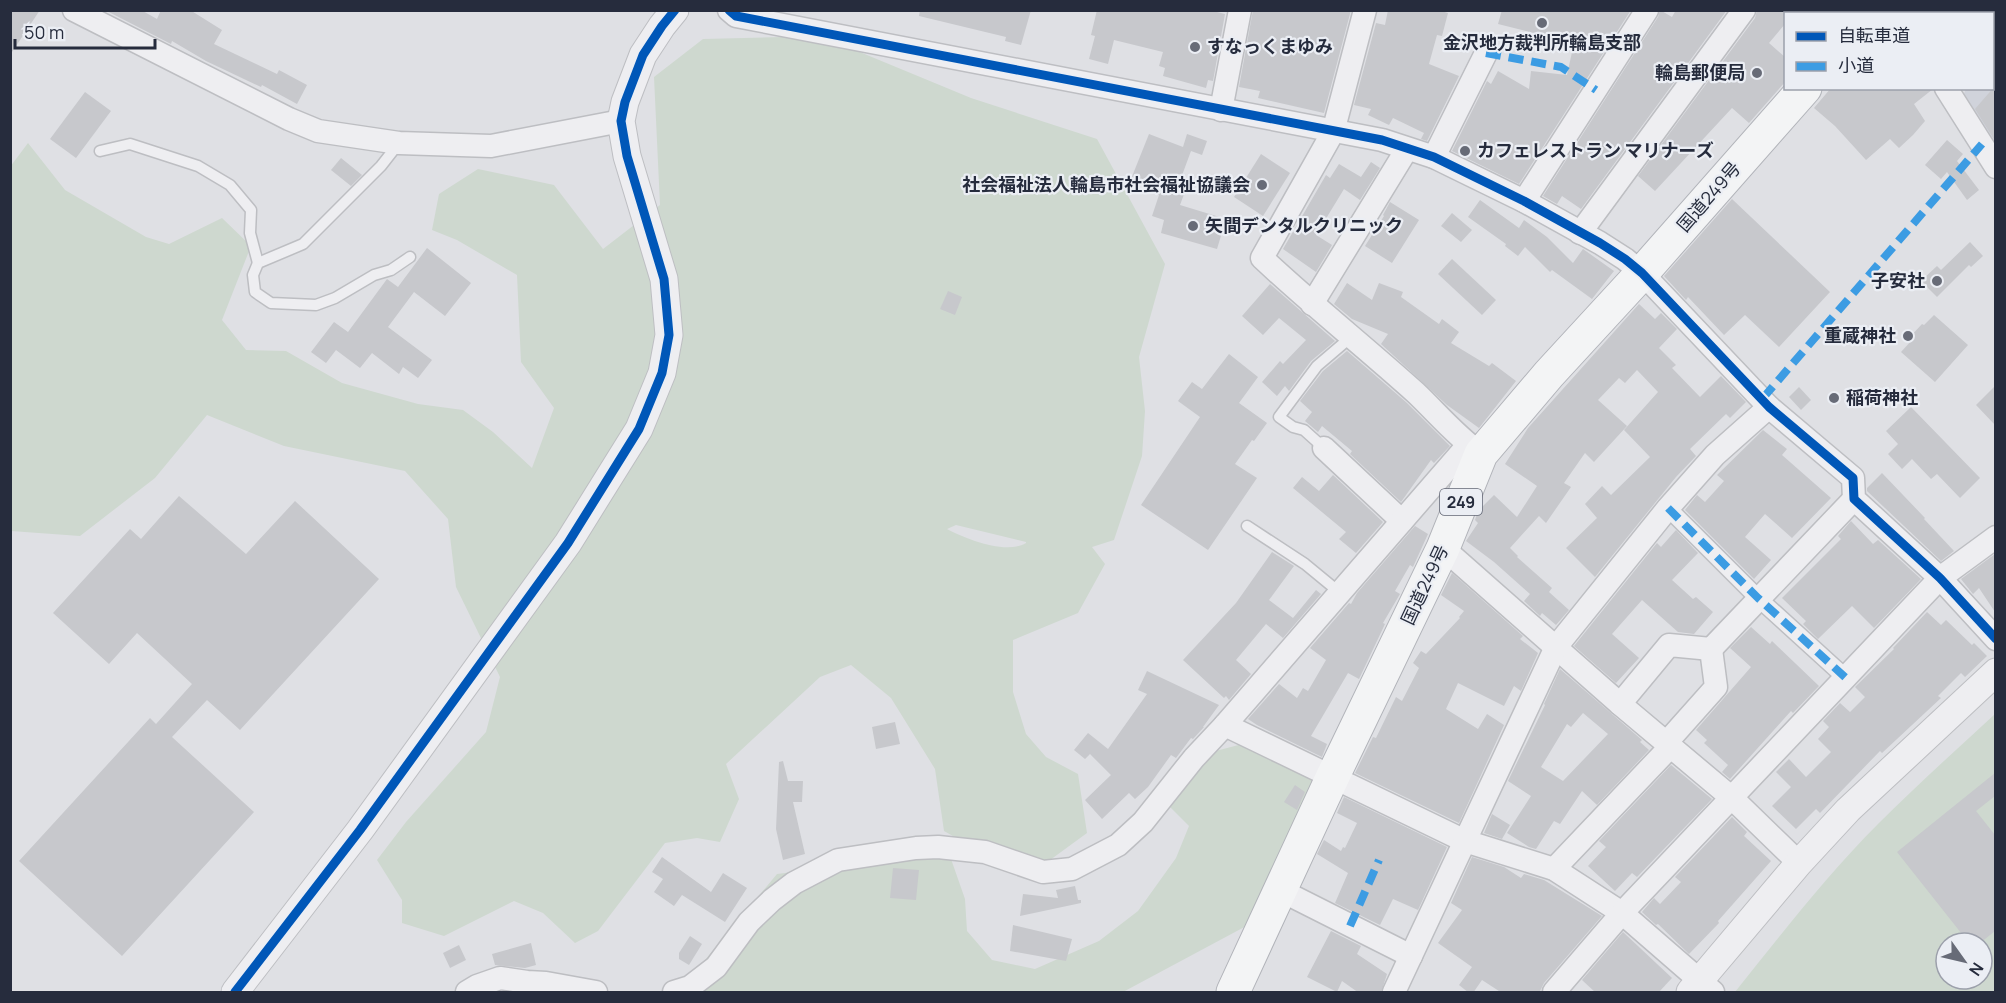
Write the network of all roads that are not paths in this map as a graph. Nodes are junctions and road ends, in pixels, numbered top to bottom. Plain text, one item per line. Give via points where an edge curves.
1 (74, 10) edge
2 (675, 10) edge
3 (729, 10) edge
4 (1240, 10) edge
5 (1365, 10) edge
6 (1647, 10) edge
7 (1744, 10) edge
8 (1486, 53) dead end
9 (1803, 90) edge
10 (1946, 90) edge
11 (1221, 110) junction
12 (621, 121) junction
13 (1333, 132) junction
14 (399, 143) junction
15 (1407, 149) junction
16 (100, 152) dead end
17 (1992, 153) edge
18 (1434, 157) junction
19 (1524, 201) junction
20 (1580, 232) junction
21 (410, 257) dead end
22 (258, 263) junction
23 (1642, 273) junction
24 (1312, 304) junction
25 (1351, 337) junction
26 (1769, 406) junction
27 (1324, 448) joint
28 (1474, 449) junction
29 (1854, 499) junction
30 (1668, 508) junction
31 (1402, 520) junction
32 (1247, 526) dead end
33 (1995, 537) edge
34 (1443, 548) junction
35 (1940, 578) junction
36 (1339, 592) junction
37 (1758, 598) junction
38 (1995, 639) edge
39 (1557, 647) junction
40 (1711, 649) junction
41 (1995, 672) edge
42 (1846, 678) junction
43 (1620, 704) junction
44 (1225, 725) junction
45 (1669, 744) junction
46 (1333, 776) junction
47 (1732, 798) junction
48 (1465, 841) junction
49 (1799, 863) junction
50 (1554, 869) junction
51 (1280, 890) junction
52 (1623, 913) junction
53 (1412, 956) junction
54 (1701, 989) edge
55 (235, 993) edge
56 (467, 993) edge
57 (596, 993) edge
58 (674, 993) edge
59 (1233, 993) edge
60 (1394, 993) edge
61 (1554, 993) edge

1 - 14 street via 289,120 318,131
2 - 12 street via 643,56
3 - 11 street via 736,16
4 - 11 street
5 - 13 street
6 - 19 street
7 - 20 street
8 - 18 street
9 - 23 highway, 国道249号 / 249
10 - 17 street
11 - 13 street
12 - 14 street via 491,146
12 - 55 street via 627,156 664,279 669,335 662,373 639,429 568,543 360,830
13 - 15 street via 1382,140
13 - 24 street via 1262,258
14 - 22 lane via 303,244
15 - 18 street
15 - 24 street
16 - 22 lane via 130,144 198,166 230,185 251,210 250,233
18 - 19 street
19 - 20 street
20 - 23 street
21 - 22 lane via 316,305 271,303 255,292 253,275
23 - 26 street
23 - 28 highway, 国道249号 / 249
24 - 25 street
25 - 27 lane via 1317,366 1279,417 1304,430
25 - 28 street
26 - 29 street via 1853,478
26 - 30 street via 1715,455
27 - 31 street
28 - 31 street
28 - 34 highway, 国道249号 / 249
29 - 35 street
29 - 37 street
30 - 37 street
30 - 39 street
31 - 36 street
32 - 36 lane
33 - 35 street
34 - 39 street
34 - 46 highway, 国道249号 / 249
35 - 38 street
35 - 42 street
36 - 44 street
37 - 40 street
37 - 42 street
39 - 43 street
39 - 48 street
40 - 43 street via 1669,645
40 - 45 street via 1716,687
41 - 49 street via 1848,810
42 - 47 street
43 - 45 street
44 - 46 street
44 - 58 street via 1143,822 1118,845 1072,869 1043,872 985,852 938,847 838,860 794,883 772,900 749,922 716,967 690,987
45 - 47 street
45 - 50 street
46 - 48 street
46 - 51 highway, 国道249号 / 249
47 - 49 street
47 - 52 street
48 - 50 street
48 - 53 street
49 - 54 street
50 - 52 street
51 - 53 street
51 - 59 highway, 国道249号 / 249
52 - 54 street
52 - 61 street
53 - 60 street
56 - 57 street via 500,978

